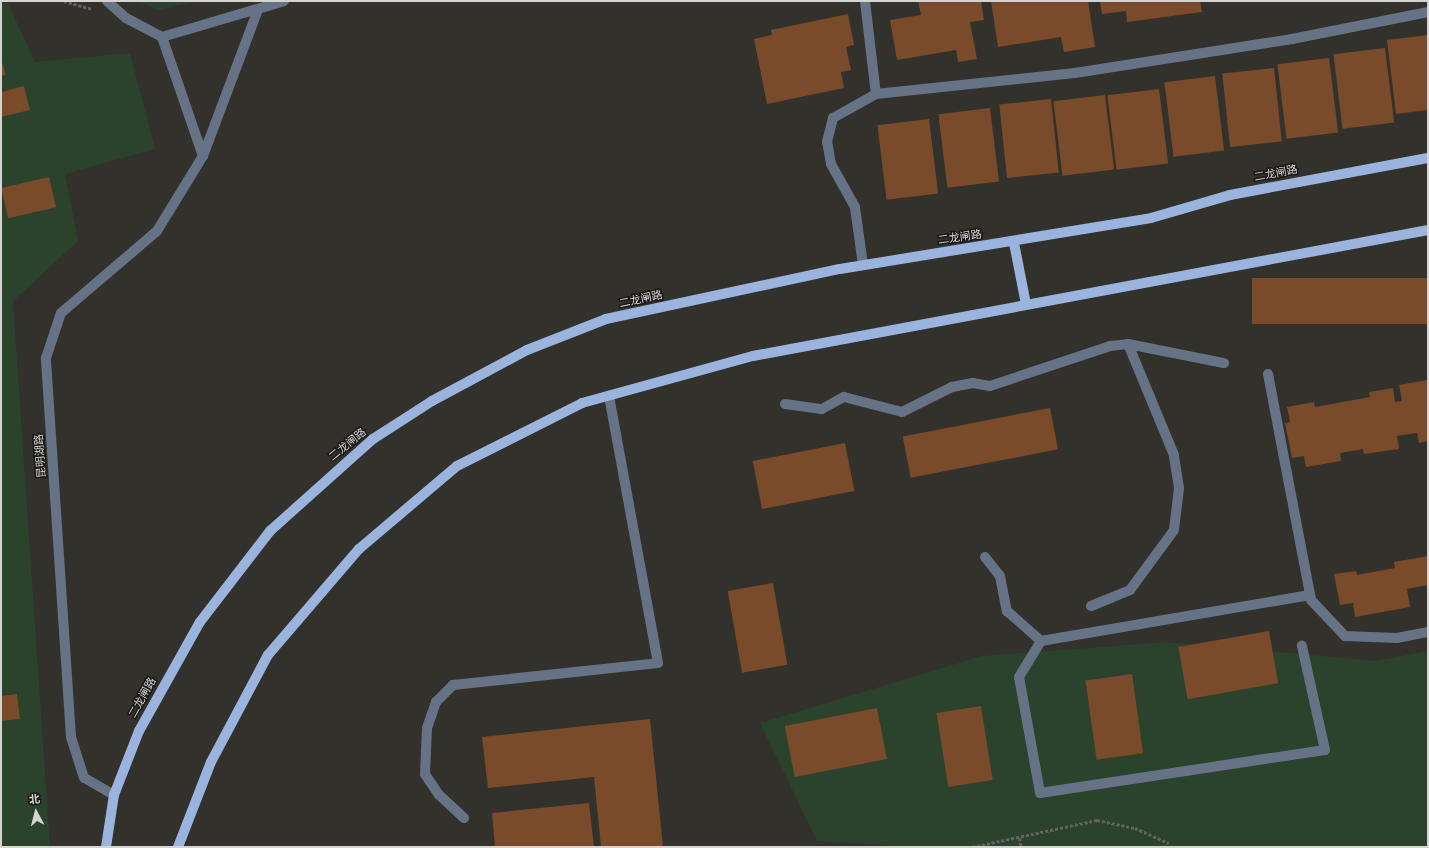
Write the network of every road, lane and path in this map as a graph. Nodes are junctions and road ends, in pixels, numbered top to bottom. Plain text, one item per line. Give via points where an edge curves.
1 (107, 1) edge
2 (284, 1) edge
3 (865, 1) edge
4 (257, 12) junction
5 (1428, 12) edge
6 (162, 37) junction
7 (876, 94) junction
8 (203, 156) junction
9 (1428, 158) edge
10 (1428, 230) edge
11 (1014, 243) junction
12 (862, 265) junction
13 (1026, 304) junction
14 (1128, 344) junction
15 (1224, 364) dead end
16 (1268, 374) dead end
17 (609, 395) junction
18 (785, 404) dead end
19 (985, 557) dead end
20 (1310, 595) junction
21 (1091, 606) dead end
22 (1428, 632) edge
23 (1041, 641) junction
24 (1302, 646) dead end
25 (114, 795) junction
26 (464, 818) dead end
27 (1020, 838) junction
28 (1168, 843) dead end
29 (106, 847) edge
30 (178, 847) edge
31 (972, 847) edge
32 (1021, 847) edge

1 - 6 street via 126,18
2 - 4 street
3 - 7 street
4 - 6 street
4 - 8 street, 昆明湖路
5 - 7 street via 1292,39 1075,73
6 - 8 street
7 - 12 street via 833,118 827,142 831,164 855,207
8 - 25 street, 昆明湖路 via 157,231 61,313 46,358 71,737 84,778
9 - 11 main road, 二龙闸路 via 1230,195 1151,218
10 - 13 main road
11 - 12 main road, 二龙闸路
11 - 13 main road
12 - 25 main road, 二龙闸路 via 606,319 527,350 432,401 373,439 270,530 227,584 200,622 139,731
13 - 17 main road via 753,356
14 - 15 street
14 - 18 street via 1110,346 990,386 973,383 952,387 902,412 844,397 822,409
14 - 21 street via 1174,455 1179,488 1174,530 1130,590
16 - 20 street
17 - 26 street via 658,663 453,685 436,702 427,728 426,774 439,795
17 - 30 main road via 582,403 457,466 359,548 268,655 211,762
19 - 23 street via 1000,576 1007,611
20 - 22 street via 1344,636 1397,638
20 - 23 street
23 - 24 street via 1019,677 1040,793 1325,750
25 - 29 main road, 二龙闸路
27 - 28 path via 1097,820 1114,821
27 - 31 path
27 - 32 path

